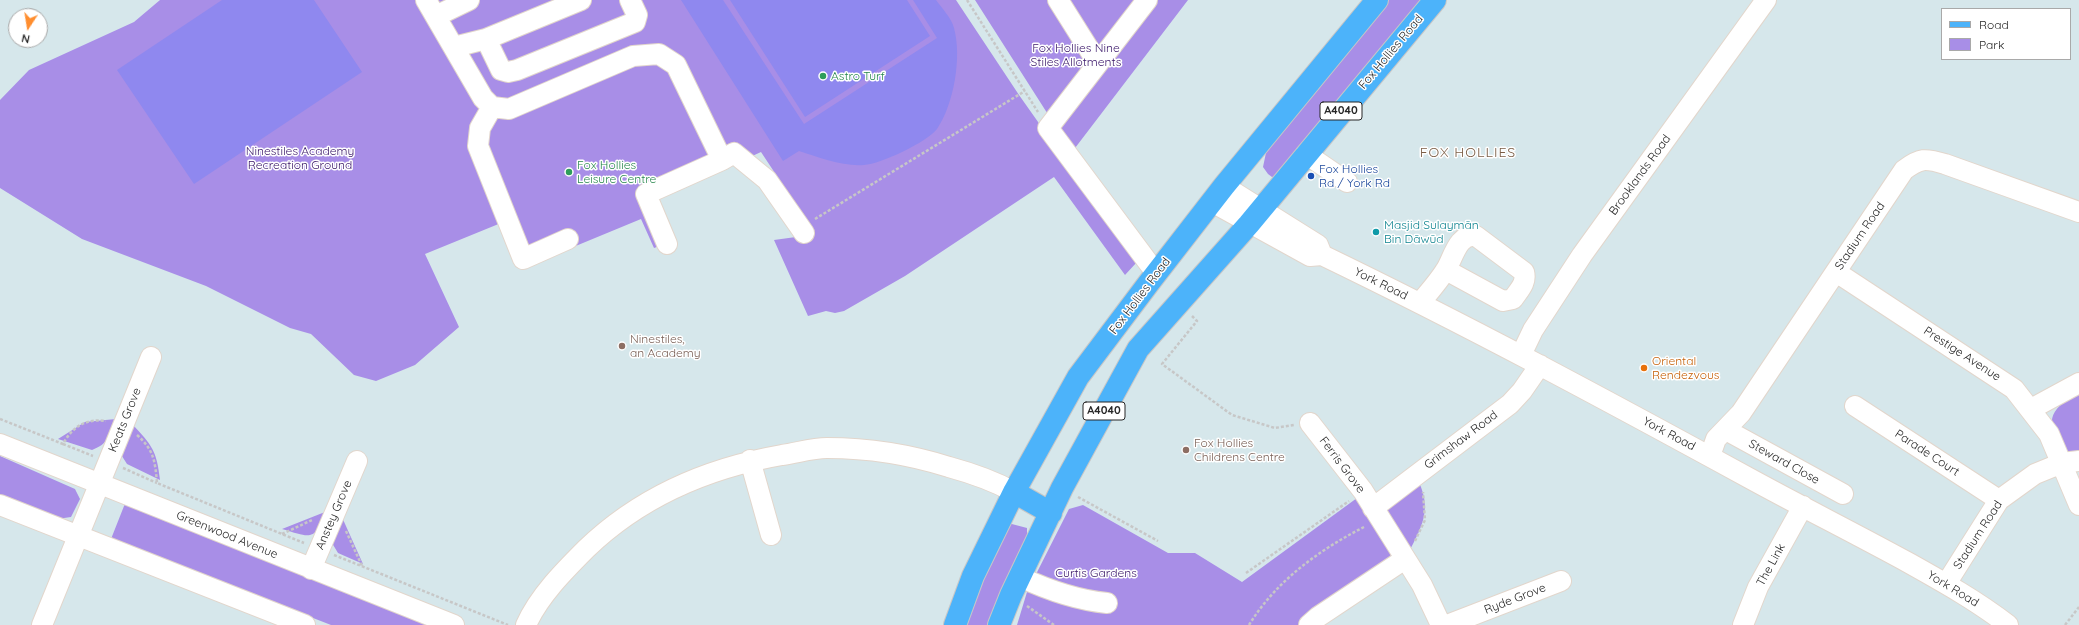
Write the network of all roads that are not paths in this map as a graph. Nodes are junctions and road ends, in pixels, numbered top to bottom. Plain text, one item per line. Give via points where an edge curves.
1 (469, 0) edge
2 (581, 0) edge
3 (630, 0) edge
4 (1058, 0) edge
5 (1147, 0) edge
6 (1377, 0) edge
7 (1434, 0) edge
8 (1766, 0) edge
9 (431, 8) edge
10 (486, 39) junction
11 (454, 47) junction
12 (1097, 62) junction
13 (492, 106) junction
14 (1306, 154) junction
15 (722, 160) junction
16 (1347, 182) dead end
17 (1218, 194) junction
18 (2079, 212) edge
19 (1254, 217) junction
20 (801, 230) road end
21 (568, 239) dead end
22 (667, 244) dead end
23 (1446, 270) dead end
24 (1836, 272) junction
25 (1156, 274) junction
26 (1420, 303) junction
27 (1521, 355) junction
28 (151, 357) dead end
29 (1540, 365) junction
30 (2079, 383) edge
31 (1855, 406) dead end
32 (2031, 409) junction
33 (1310, 423) road end
34 (1726, 430) junction
35 (0, 444) edge
36 (1710, 456) junction
37 (750, 460) junction
38 (357, 461) dead end
39 (2070, 462) edge
40 (100, 484) junction
41 (1014, 492) junction
42 (1842, 494) dead end
43 (1999, 500) junction
44 (0, 505) edge
45 (2079, 505) edge
46 (1372, 506) junction
47 (1803, 506) junction
48 (1051, 513) junction
49 (771, 535) dead end
50 (78, 536) junction
51 (1405, 559) junction
52 (311, 569) junction
53 (1561, 581) dead end
54 (1946, 584) junction
55 (1015, 586) junction
56 (1107, 603) dead end
57 (295, 623) edge
58 (42, 625) edge
59 (454, 625) edge
60 (526, 625) edge
61 (955, 625) edge
62 (999, 625) edge
63 (1309, 625) edge
64 (1441, 625) edge
65 (1447, 625) edge
66 (1743, 625) edge
67 (2008, 625) edge

1 - 9 street
2 - 10 street
3 - 10 street via 637,15 635,22 517,70 501,70
4 - 12 street
5 - 12 street
6 - 17 main road, Fox Hollies Road / A4040
7 - 14 main road, Fox Hollies Road / A4040
8 - 27 street, Brooklands Road via 1582,255 1533,330
9 - 11 street
10 - 11 street
11 - 13 street via 486,102
12 - 25 street via 1048,128
13 - 15 street via 509,109 633,56 659,54 676,65
13 - 21 street via 480,128 478,146 523,258
14 - 16 street
14 - 19 main road, Fox Hollies Road / A4040
15 - 20 street via 734,154 767,180
15 - 22 street via 646,194
17 - 19 street, York Road
17 - 25 main road, Fox Hollies Road / A4040
18 - 24 street, Stadium Road via 1929,159 1916,161 1904,170
19 - 26 street, York Road via 1310,256 1322,255
19 - 48 main road, Fox Hollies Road / A4040 via 1138,349
23 - 26 street
24 - 32 street, Prestige Avenue via 1992,373 2014,389
24 - 34 street, Stadium Road via 1742,413
25 - 41 main road, Fox Hollies Road / A4040 via 1078,377
26 - 27 street, York Road
27 - 29 street, York Road
28 - 40 street, Keats Grove
29 - 36 street, York Road
29 - 46 street, Grimshaw Road via 1510,404
30 - 32 street
31 - 43 street, Parade Court
32 - 39 street, Prestige Avenue
33 - 46 street, Ferris Grove
34 - 36 street, Stadium Road via 1716,439
34 - 42 street, Steward Close
35 - 40 street, Greenwood Avenue
36 - 47 street, York Road
37 - 41 street via 825,448 876,451 912,456 967,472
37 - 49 street
37 - 60 street via 705,474 651,500 618,523 571,564 544,596
38 - 52 street, Anstey Grove
39 - 43 street, Stadium Road via 2035,474
39 - 45 street, Prestige Avenue
40 - 50 street, Keats Grove
40 - 52 street, Greenwood Avenue
41 - 48 main road
41 - 61 main road, Fox Hollies Road / A4040 via 973,576
43 - 54 street, Stadium Road
44 - 50 street
46 - 51 street, Ferris Grove
47 - 54 street, York Road
47 - 66 street, The Link via 1758,587
48 - 55 main road, Fox Hollies Road / A4040
50 - 57 street
50 - 58 street, Keats Grove
51 - 63 street
51 - 64 street, Ferris Grove via 1422,585
52 - 59 street, Greenwood Avenue
53 - 65 street, Ryde Grove
54 - 67 street, York Road
55 - 56 street via 1047,589 1085,601
55 - 62 main road, Fox Hollies Road / A4040

